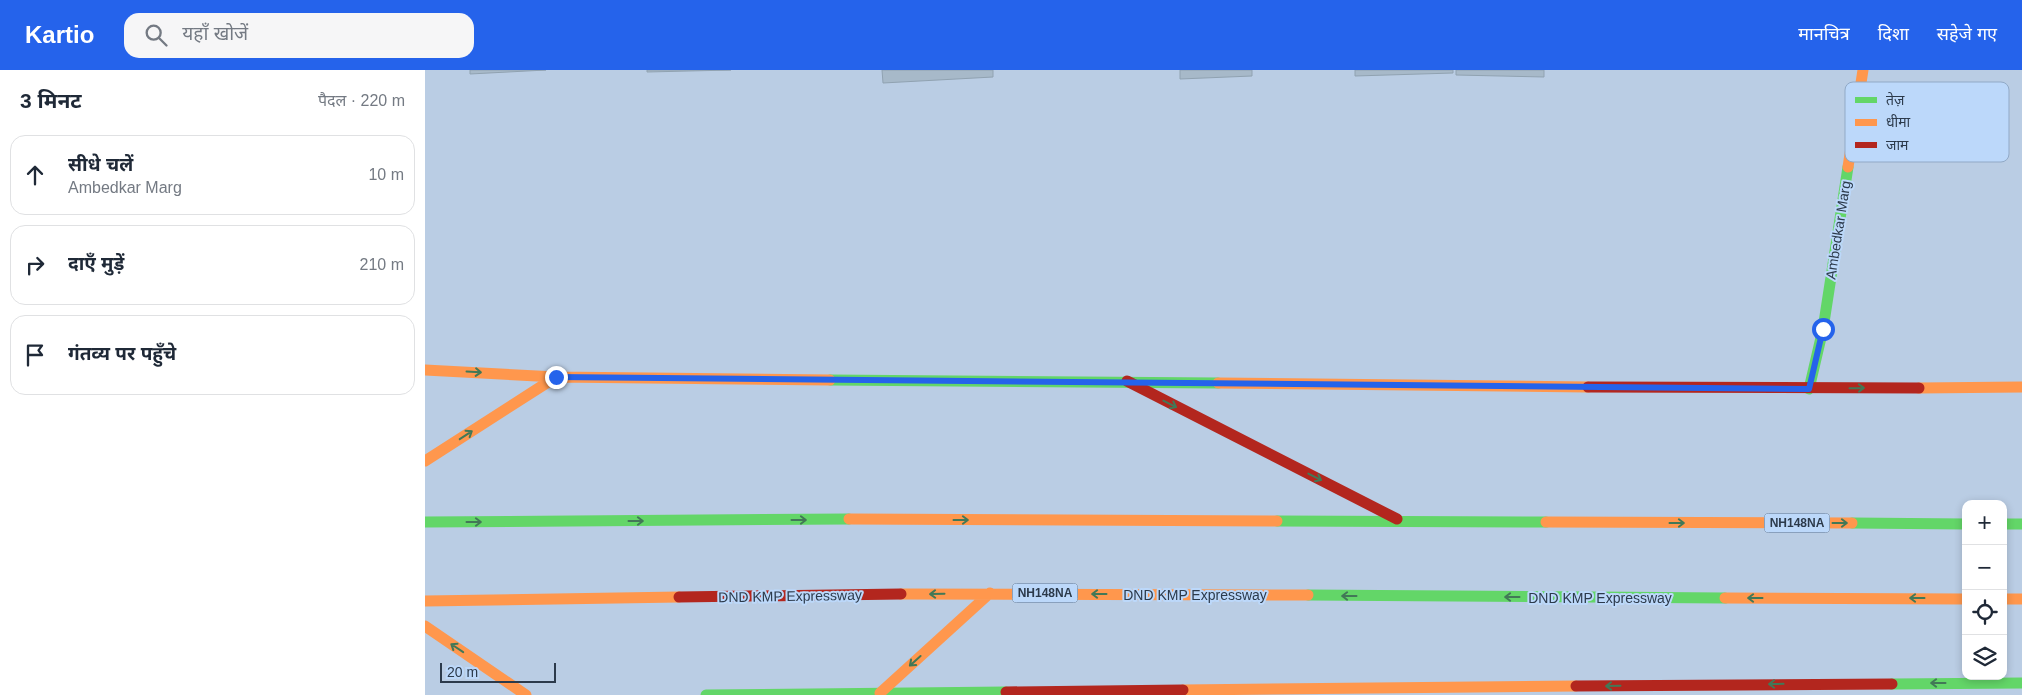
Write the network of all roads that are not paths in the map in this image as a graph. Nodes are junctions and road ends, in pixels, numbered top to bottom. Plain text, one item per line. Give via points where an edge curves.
1 (1849, 162) edge
2 (425, 370) edge
3 (556, 377) junction
4 (1127, 381) junction
5 (2022, 387) edge
6 (1809, 389) junction
7 (425, 461) edge
8 (425, 522) edge
9 (1402, 522) junction
10 (1962, 524) edge
11 (2007, 524) edge
12 (2022, 524) edge
13 (990, 593) junction
14 (1962, 598) edge
15 (2007, 599) edge
16 (2022, 599) edge
17 (425, 601) edge
18 (425, 626) edge
19 (2022, 683) edge
20 (881, 693) junction
21 (526, 695) edge
22 (707, 695) edge

1 - 6 main road, Ambedkar Marg via 1823,329
2 -> 3 main road
3 - 4 main road
7 -> 3 main road
4 - 6 main road
4 -> 9 main road
6 -> 5 main road
8 -> 9 main road, NH148NA via 894,519
9 -> 10 main road, NH148NA
11 - 12 main road
14 -> 13 main road, DND KMP Expressway / NH148NA
13 -> 17 main road, DND KMP Expressway / NH148NA
13 -> 20 main road
15 - 16 main road
21 -> 18 main road
19 -> 20 main road
20 - 22 main road

